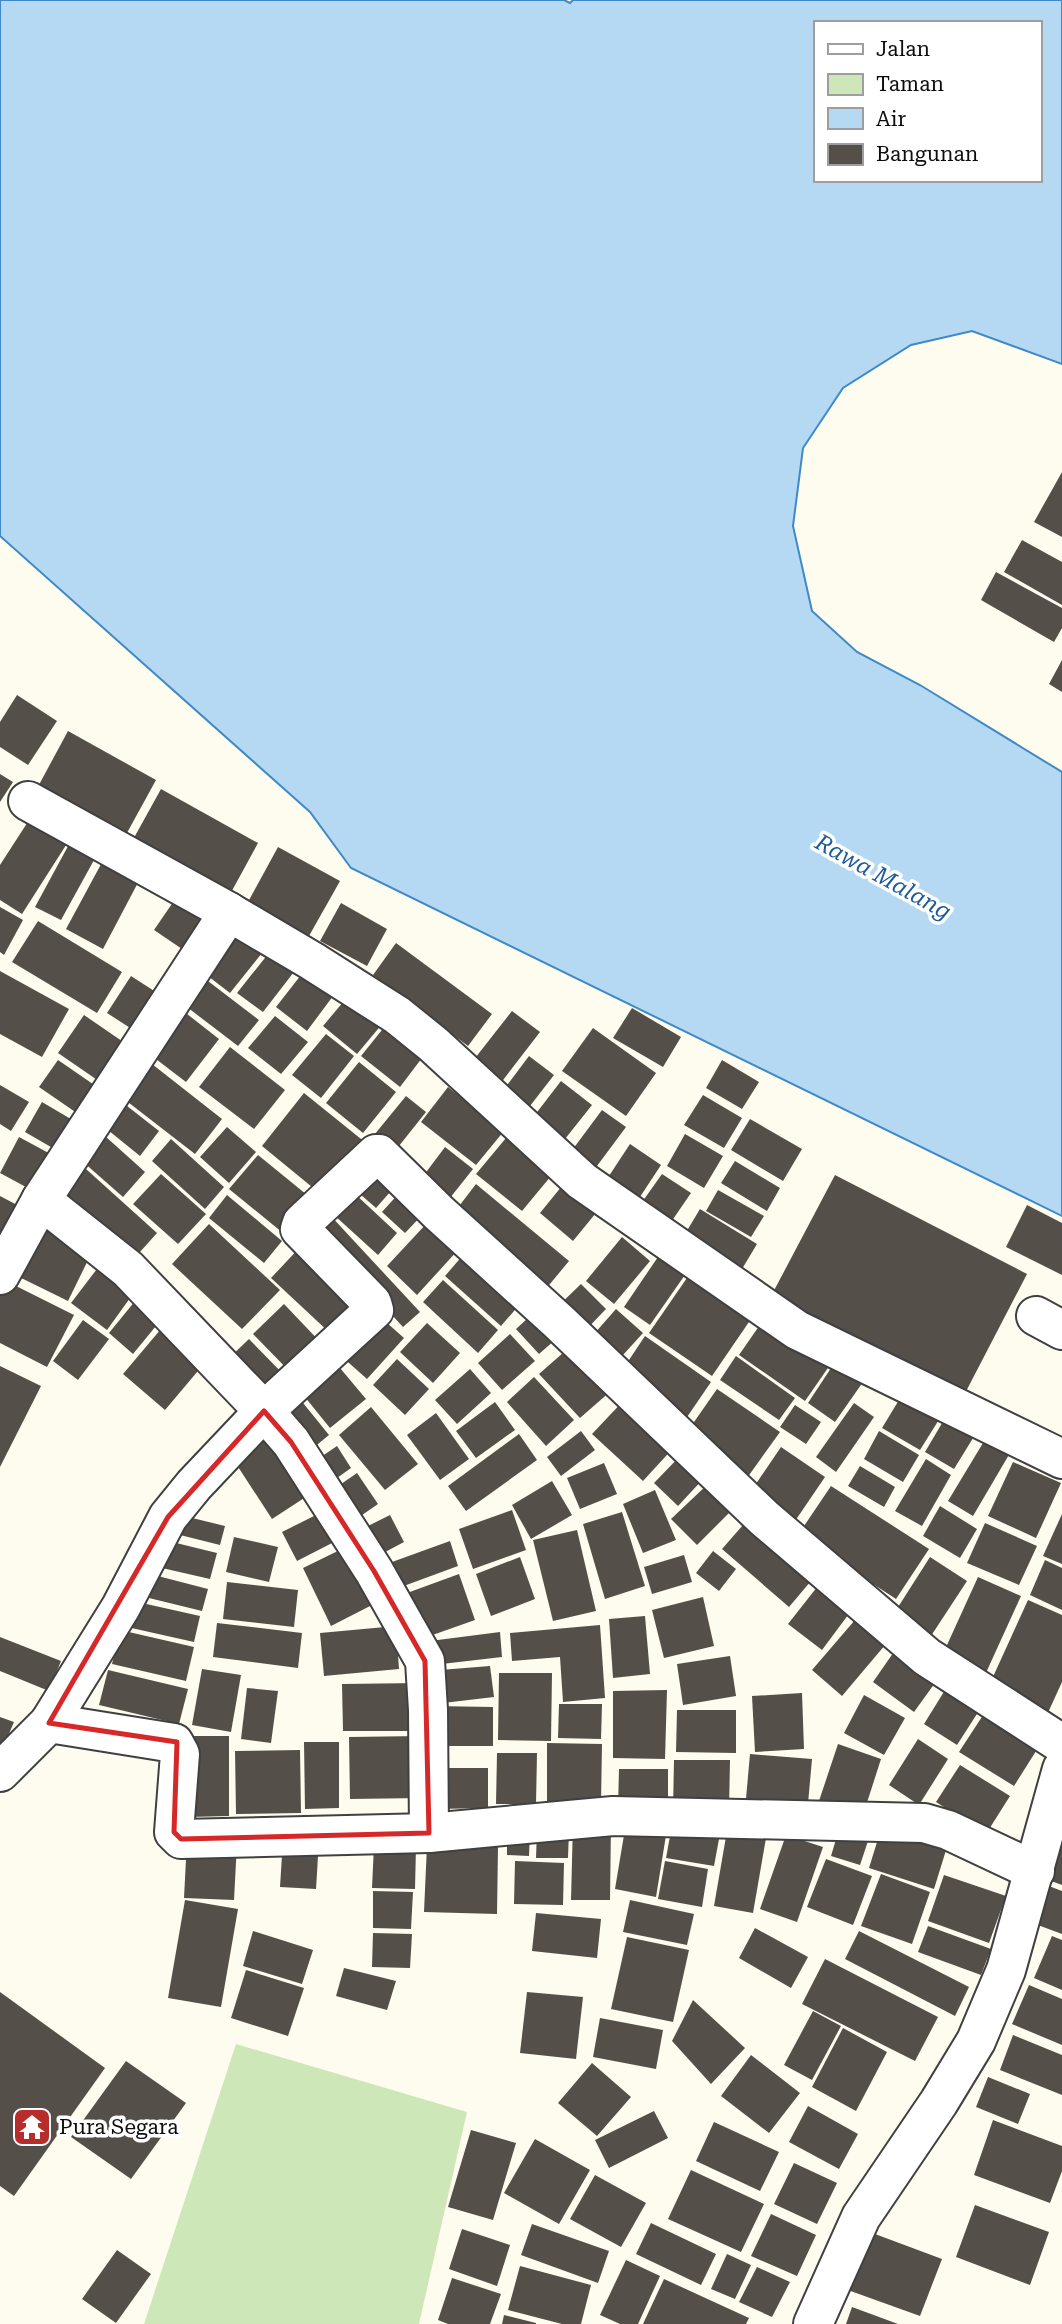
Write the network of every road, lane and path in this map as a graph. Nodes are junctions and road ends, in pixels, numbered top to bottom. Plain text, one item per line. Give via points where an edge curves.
1 (28, 801) dead end
2 (229, 912) junction
3 (41, 1200) junction
4 (0, 1275) edge
5 (264, 1411) junction
6 (1061, 1454) edge
7 (49, 1723) junction
8 (1062, 1744) edge
9 (1062, 1769) edge
10 (0, 1772) edge
11 (429, 1833) junction
12 (1035, 1871) junction
13 (813, 2324) edge

1 - 2 street
2 - 3 street
2 - 6 street via 412,1026 582,1181 797,1330
3 - 4 street
3 - 5 street via 128,1269
5 - 7 street via 168,1517 121,1606
5 - 8 street via 374,1310 300,1228 379,1154 756,1511 927,1657
5 - 11 street via 291,1442 367,1559 425,1661
7 - 10 street
7 - 11 street via 174,1743 180,1754 174,1832 181,1839
9 - 12 street
11 - 12 street via 612,1816 924,1823 948,1829
12 - 13 street via 1006,1970 976,2041 861,2217

